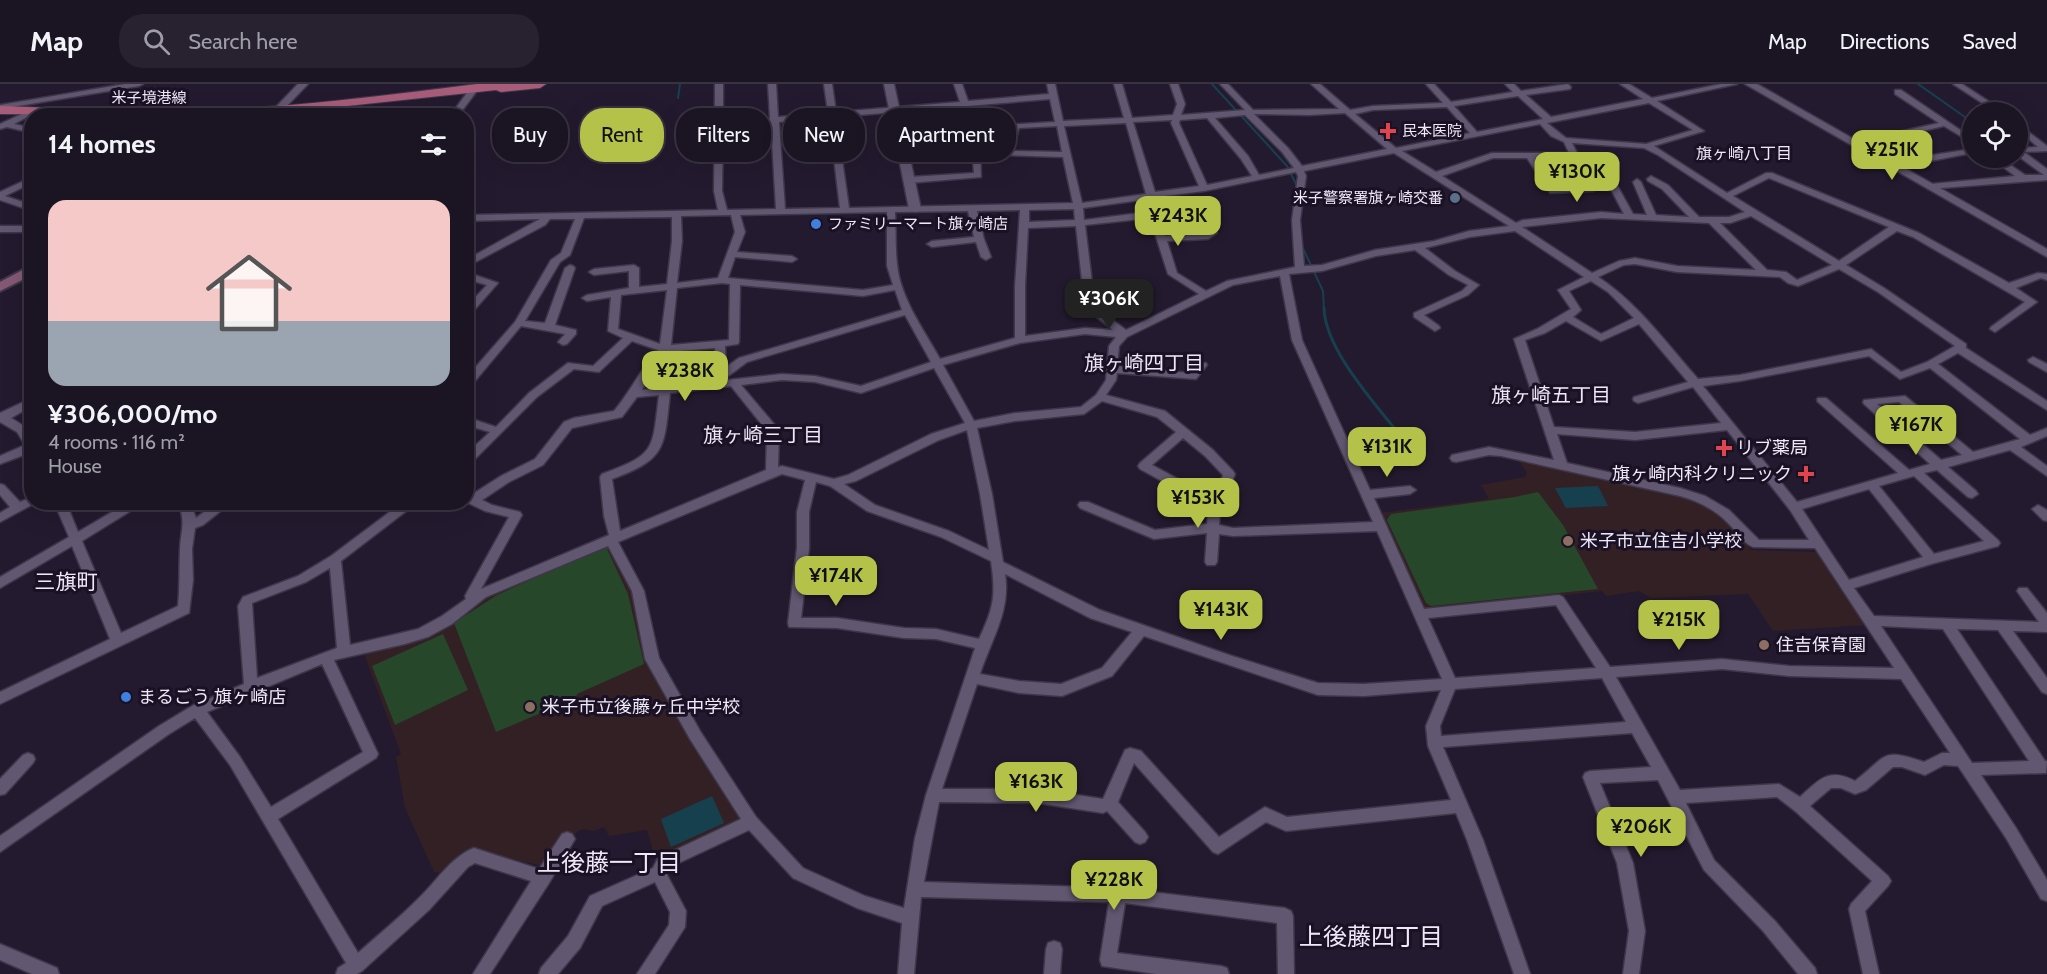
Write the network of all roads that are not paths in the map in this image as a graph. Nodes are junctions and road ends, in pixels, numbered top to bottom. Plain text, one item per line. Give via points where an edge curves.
1 (140, 84) edge
2 (303, 84) edge
3 (512, 84) edge
4 (540, 84) edge
5 (719, 84) edge
6 (772, 84) edge
7 (828, 84) edge
8 (889, 84) edge
9 (958, 84) edge
10 (1051, 84) edge
11 (1118, 84) edge
12 (1174, 84) edge
13 (1224, 84) edge
14 (1315, 84) edge
15 (1430, 84) edge
16 (1509, 84) edge
17 (1563, 84) edge
18 (1624, 84) edge
19 (1733, 84) edge
20 (1750, 84) edge
21 (1957, 84) edge
22 (474, 90) junction
23 (1898, 92) dead end
24 (1519, 93) junction
25 (1053, 96) junction
26 (1649, 100) junction
27 (1985, 102) edge
28 (964, 104) junction
29 (1449, 105) junction
30 (36, 108) edge
31 (279, 108) edge
32 (317, 108) edge
33 (460, 108) edge
34 (719, 108) edge
35 (832, 108) edge
36 (895, 108) edge
37 (918, 108) edge
38 (24, 111) edge
39 (1249, 112) junction
40 (1347, 112) junction
41 (24, 115) edge
42 (1, 116) edge
43 (24, 116) edge
44 (1209, 116) junction
45 (1176, 117) junction
46 (783, 120) edge
47 (1128, 120) junction
48 (1545, 120) junction
49 (771, 121) edge
50 (775, 121) junction
51 (1947, 123) junction
52 (1060, 124) junction
53 (1016, 126) edge
54 (24, 127) edge
55 (1474, 134) junction
56 (1962, 134) edge
57 (2028, 134) edge
58 (1885, 137) junction
59 (1567, 140) junction
60 (1856, 144) junction
61 (1646, 146) junction
62 (1395, 150) junction
63 (2028, 150) edge
64 (1016, 153) edge
65 (1962, 153) edge
66 (1066, 155) junction
67 (1529, 155) junction
68 (1574, 156) junction
69 (2028, 159) edge
70 (718, 162) edge
71 (839, 162) edge
72 (905, 162) edge
73 (977, 162) edge
74 (2009, 168) edge
75 (1300, 170) junction
76 (1435, 175) junction
77 (2047, 175) edge
78 (1257, 178) junction
79 (1609, 178) dead end
80 (2023, 178) junction
81 (1651, 179) dead end
82 (909, 180) junction
83 (1637, 182) dead end
84 (24, 183) edge
85 (1931, 187) junction
86 (1204, 188) junction
87 (0, 196) edge
88 (1727, 196) junction
89 (1152, 198) junction
90 (24, 205) edge
91 (1079, 206) junction
92 (1025, 208) junction
93 (915, 209) junction
94 (972, 209) junction
95 (845, 211) junction
96 (891, 211) junction
97 (781, 212) junction
98 (723, 213) junction
99 (735, 213) junction
100 (1752, 213) junction
101 (676, 214) junction
102 (1153, 214) junction
103 (547, 216) junction
104 (580, 216) junction
105 (1630, 216) junction
106 (1652, 217) junction
107 (474, 218) edge
108 (1697, 220) junction
109 (1712, 221) junction
110 (1080, 223) junction
111 (1024, 225) junction
112 (1514, 226) junction
113 (1896, 227) junction
114 (0, 229) edge
115 (24, 229) edge
116 (979, 239) junction
117 (1161, 239) junction
118 (932, 244) dead end
119 (1417, 247) junction
120 (732, 254) junction
121 (2047, 254) edge
122 (986, 257) dead end
123 (792, 259) dead end
124 (474, 260) edge
125 (1839, 264) junction
126 (570, 268) dead end
127 (1300, 269) junction
128 (594, 272) dead end
129 (1284, 273) junction
130 (1764, 273) junction
131 (24, 277) edge
132 (2047, 277) edge
133 (1592, 278) junction
134 (474, 279) edge
135 (722, 280) junction
136 (735, 280) junction
137 (2, 284) edge
138 (670, 285) junction
139 (898, 287) junction
140 (2008, 287) junction
141 (634, 289) junction
142 (616, 293) junction
143 (1205, 294) junction
144 (586, 298) dead end
145 (474, 305) edge
146 (908, 311) junction
147 (1566, 317) junction
148 (1640, 320) junction
149 (519, 323) junction
150 (549, 327) junction
151 (1435, 328) dead end
152 (1995, 329) dead end
153 (1123, 335) junction
154 (630, 337) junction
155 (1020, 340) junction
156 (563, 342) dead end
157 (720, 344) junction
158 (665, 348) junction
159 (1960, 349) junction
160 (2033, 360) dead end
161 (936, 363) junction
162 (1202, 364) dead end
163 (1930, 364) junction
164 (1113, 369) junction
165 (2047, 369) edge
166 (474, 376) edge
167 (725, 380) junction
168 (1695, 382) junction
169 (665, 391) junction
170 (634, 394) junction
171 (1100, 397) junction
172 (1638, 399) dead end
173 (1822, 399) dead end
174 (24, 405) edge
175 (2047, 406) edge
176 (2, 417) edge
177 (474, 424) edge
178 (970, 425) junction
179 (1730, 426) junction
180 (1550, 430) junction
181 (498, 431) junction
182 (2047, 432) edge
183 (1182, 433) junction
184 (24, 434) edge
185 (2029, 440) junction
186 (2012, 446) junction
187 (24, 450) edge
188 (474, 454) edge
189 (1971, 457) junction
190 (1456, 458) dead end
191 (0, 460) edge
192 (1939, 465) junction
193 (1562, 466) junction
194 (772, 472) junction
195 (2047, 472) edge
196 (1911, 473) junction
197 (811, 477) junction
198 (834, 483) junction
199 (1872, 485) junction
200 (0, 488) edge
201 (1410, 490) dead end
202 (1223, 491) junction
203 (1972, 494) dead end
204 (1366, 495) junction
205 (474, 497) edge
206 (474, 501) edge
207 (24, 505) edge
208 (1084, 505) dead end
209 (1794, 507) junction
210 (18, 508) junction
211 (63, 510) edge
212 (125, 510) edge
213 (187, 510) edge
214 (215, 510) edge
215 (401, 510) edge
216 (0, 518) edge
217 (189, 525) junction
218 (1380, 526) junction
219 (1213, 528) junction
220 (613, 538) junction
221 (76, 539) junction
222 (1820, 544) junction
223 (335, 559) junction
224 (1931, 559) junction
225 (997, 562) junction
226 (1211, 562) dead end
227 (0, 583) edge
228 (1847, 585) junction
229 (2023, 591) dead end
230 (472, 600) junction
231 (1420, 614) junction
232 (1871, 621) junction
233 (1946, 623) junction
234 (2047, 625) edge
235 (2001, 626) junction
236 (1141, 630) junction
237 (118, 641) junction
238 (983, 645) junction
239 (344, 651) junction
240 (326, 658) junction
241 (1606, 672) junction
242 (1907, 674) junction
243 (972, 678) junction
244 (1451, 683) junction
245 (251, 686) junction
246 (2047, 688) edge
247 (0, 698) edge
248 (197, 710) junction
249 (1636, 727) junction
250 (1435, 742) junction
251 (28, 759) dead end
252 (1966, 765) junction
253 (2044, 767) edge
254 (1662, 773) junction
255 (0, 789) edge
256 (933, 795) junction
257 (1676, 797) junction
258 (1110, 804) junction
259 (1461, 806) junction
260 (1800, 806) junction
261 (268, 817) junction
262 (751, 822) junction
263 (1140, 837) dead end
264 (567, 839) dead end
265 (0, 845) edge
266 (658, 873) junction
267 (543, 878) junction
268 (916, 889) junction
269 (2047, 894) edge
270 (1118, 895) junction
271 (910, 918) junction
272 (1054, 949) dead end
273 (0, 952) edge
274 (346, 972) edge
275 (51, 974) edge
276 (481, 974) edge
277 (547, 974) edge
278 (645, 974) edge
279 (906, 974) edge
280 (1052, 974) edge
281 (1221, 974) edge
282 (1286, 974) edge
283 (1522, 974) edge
284 (1631, 974) edge
285 (1809, 974) edge
286 (1871, 974) edge

1 - 30 street
2 - 31 street
3 - 22 main road, 米子境港線
4 - 22 main road, 米子境港線
5 - 34 street
6 - 50 street
7 - 35 street
8 - 36 street
9 - 28 street
10 - 25 street
11 - 47 street
12 - 45 street via 1181,104
13 - 39 street
14 - 40 street
15 - 29 street
16 - 24 street
17 - 24 street via 1567,87
18 - 26 street
19 - 26 street
20 - 60 street
21 - 27 street
22 - 32 main road, 米子境港線
22 - 33 street
23 - 51 street
24 - 29 street
24 - 48 street
25 - 28 street
25 - 52 street
26 - 48 street
26 - 61 street via 1700,131
28 - 37 street
29 - 40 street
29 - 55 street
38 - 42 street
39 - 40 street
39 - 44 street
39 - 75 street
40 - 62 street
41 - 42 main road
42 - 43 main road, 米子境港線
42 - 54 street
44 - 45 street
44 - 78 street
45 - 47 street
45 - 86 street via 1175,123
46 - 50 street
47 - 52 street
47 - 89 street
48 - 55 street
48 - 59 street via 1554,134
49 - 50 street
50 - 97 street
51 - 56 street
51 - 58 street
52 - 53 street
52 - 66 street
55 - 62 street
57 - 63 street via 2046,149
58 - 60 street
58 - 65 street via 1925,159
59 - 61 street
59 - 68 street
60 - 85 street
61 - 88 street
62 - 75 street
62 - 76 street
64 - 66 street
66 - 91 street
67 - 68 street
67 - 68 street via 1553,190 1591,189
67 - 76 street via 1492,155
69 - 77 street
70 - 98 street via 718,191
71 - 95 street
72 - 82 street
73 - 82 street via 978,175
74 - 80 street
75 - 78 street
75 - 127 street via 1296,220
76 - 112 street
77 - 80 street
78 - 86 street
79 - 105 street
80 - 85 street
81 - 108 street via 1665,187
82 - 93 street
83 - 106 street
84 - 87 street
85 - 121 street
86 - 89 street
87 - 90 street
88 - 100 street
88 - 113 street via 1769,175
89 - 91 street
89 - 102 street
91 - 92 street
91 - 110 street
92 - 94 street
92 - 111 street
93 - 94 street
93 - 96 street
94 - 116 street
95 - 96 street
95 - 97 street
96 - 139 street via 892,266
97 - 99 street
98 - 99 street
98 - 101 street
99 - 120 street via 740,232
100 - 109 street
100 - 125 street
101 - 104 street
101 - 138 street via 677,241
102 - 110 street
102 - 117 street
102 - 117 street via 1200,209 1212,233
103 - 104 street
103 - 107 street
103 - 124 street via 542,223
104 - 149 street via 565,255 556,260
105 - 106 street
105 - 112 street via 1548,218
106 - 108 street
108 - 109 street
109 - 130 street
110 - 111 street
110 - 153 street via 1090,308
111 - 155 street
112 - 119 street
112 - 133 street
113 - 125 street
113 - 140 street
114 - 115 street
116 - 118 street
116 - 122 street
117 - 143 street via 1173,274
119 - 127 street via 1375,253 1322,268
119 - 151 street via 1474,285 1417,315
120 - 123 street
120 - 135 street
125 - 130 street via 1798,283 1783,274
125 - 159 street via 1962,346
126 - 150 street
127 - 129 street
128 - 141 street via 634,268
129 - 143 street via 1230,283
129 - 204 street via 1297,340
130 - 133 street via 1677,269 1635,261
131 - 137 main road
132 - 140 street via 2041,275
133 - 147 street via 1563,290 1576,310
133 - 148 street via 1611,290
134 - 145 street via 493,283
135 - 136 street
135 - 138 street
136 - 139 street via 863,293
136 - 157 street via 734,342
138 - 141 street
138 - 158 street
139 - 146 street
140 - 152 street via 2032,302
141 - 142 street
142 - 144 street
142 - 154 street via 613,331
143 - 153 street
146 - 161 street
146 - 167 street via 743,360
147 - 148 street via 1601,338
147 - 180 street via 1519,339
148 - 168 street
149 - 150 street
149 - 166 street
150 - 156 street via 572,332
153 - 155 street via 1074,332
153 - 164 street via 1114,346
154 - 158 street
154 - 181 street via 595,370 572,365 533,395
155 - 161 street
157 - 158 street
157 - 167 street
158 - 170 street via 649,366
159 - 163 street
159 - 175 street
160 - 165 street
161 - 167 street via 861,390 815,379
161 - 178 street
162 - 164 street via 1192,377
163 - 168 street via 1900,376 1871,352 1740,378
163 - 185 street
164 - 171 street
167 - 169 street
167 - 194 street via 760,411 773,430
168 - 172 street
168 - 179 street
169 - 170 street
169 - 220 street via 657,449 634,467 606,477
170 - 205 street via 618,414 568,425 538,462
171 - 178 street via 1084,410
171 - 183 street via 1161,414
173 - 196 street
174 - 176 street
176 - 184 street
177 - 181 street
178 - 198 street
178 - 225 street
179 - 180 street via 1635,436
179 - 209 street
180 - 193 street
181 - 188 street
182 - 185 street
183 - 202 street via 1229,474
183 - 202 street via 1144,466 1175,483
185 - 186 street
186 - 189 street
186 - 195 street
187 - 191 street
189 - 192 street
189 - 192 street via 1901,398 1868,402
190 - 193 street via 1489,451
192 - 196 street
192 - 203 street
193 - 222 street via 1706,501 1757,544
194 - 197 street via 782,470
194 - 220 street
196 - 199 street
196 - 224 street via 1994,543
197 - 198 street
197 - 238 street via 803,512 794,623 837,623 936,634
198 - 225 street via 871,508 945,534
199 - 209 street
199 - 224 street
200 - 210 street
201 - 204 street
202 - 219 street
204 - 218 street
206 - 230 street via 516,515
207 - 210 street
208 - 219 street via 1154,535
209 - 222 street
210 - 216 street
211 - 221 street
212 - 221 street
213 - 217 street
214 - 217 street
215 - 223 street
217 - 237 street via 184,609
218 - 219 street via 1233,532
218 - 231 street
219 - 226 street
220 - 230 street
220 - 262 street via 638,591 652,659
221 - 227 street
221 - 237 street
222 - 228 street
223 - 239 street
223 - 245 street via 302,579 247,600 244,606
224 - 228 street
225 - 236 street via 1095,614
225 - 238 street via 1001,588 998,612
228 - 232 street
229 - 234 street
230 - 239 street via 423,633
231 - 241 street via 1559,600
231 - 244 street
232 - 233 street
232 - 242 street
233 - 235 street
233 - 253 street
234 - 235 street
235 - 246 street
236 - 243 street via 1107,672 1062,690
236 - 244 street via 1318,689 1364,690
237 - 247 street
238 - 243 street
239 - 240 street
240 - 245 street
240 - 261 street via 371,754
241 - 242 street via 1722,664 1789,671
241 - 244 street
241 - 249 street
242 - 252 street
243 - 256 street
244 - 250 street via 1433,726
245 - 248 street
248 - 261 street via 235,761
248 - 265 street
249 - 250 street
249 - 254 street
250 - 259 street
251 - 255 street
252 - 253 street
252 - 260 street via 1942,759 1925,769 1894,759 1855,788 1828,781
252 - 269 street
254 - 257 street
254 - 284 street via 1590,777 1625,863 1637,931
256 - 258 street via 1038,796
256 - 268 street
257 - 260 street via 1779,790
257 - 285 street via 1709,865
258 - 259 street via 1130,754 1136,756 1218,848 1265,814 1286,824
258 - 263 street
259 - 283 street
260 - 286 street via 1883,880 1857,909
261 - 274 street
262 - 266 street via 663,863
262 - 271 street via 798,873 863,903
264 - 267 street
266 - 277 street via 596,901 574,942
266 - 278 street via 678,911 677,927
267 - 274 street via 474,855
267 - 276 street
268 - 270 street
268 - 271 street
270 - 281 street via 1108,960
270 - 282 street via 1285,916
271 - 279 street
272 - 280 street
273 - 275 street

